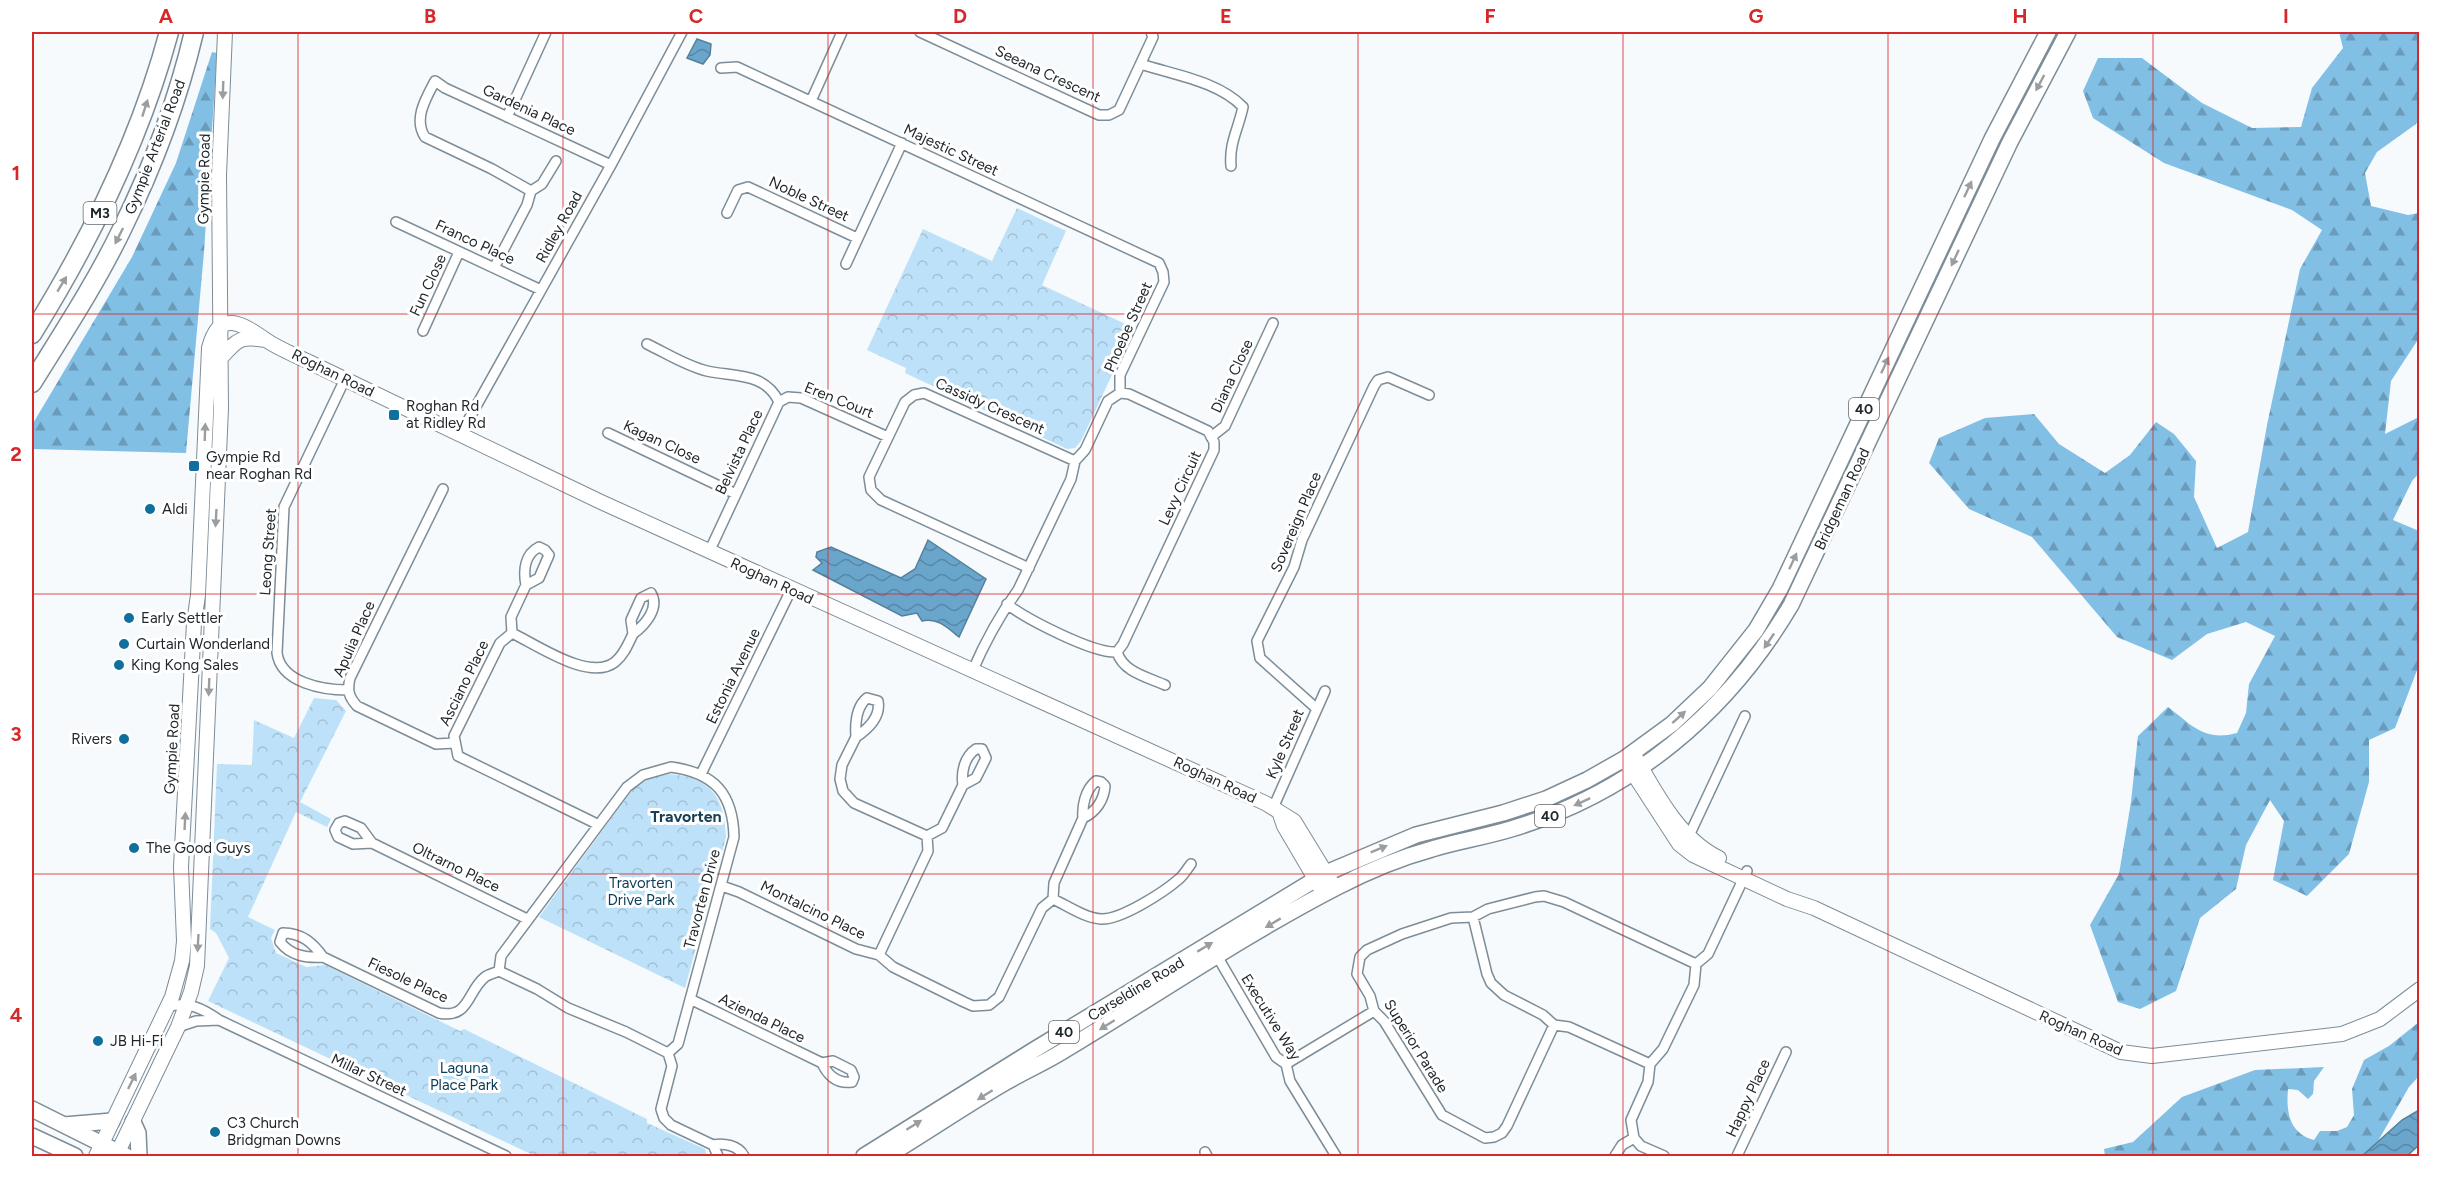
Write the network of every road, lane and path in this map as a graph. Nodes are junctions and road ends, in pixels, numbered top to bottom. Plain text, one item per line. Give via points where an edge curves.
1 (169, 32) edge
2 (194, 32) edge
3 (225, 32) edge
4 (546, 32) edge
5 (682, 32) edge
6 (842, 32) edge
7 (920, 32) edge
8 (1151, 32) edge
9 (2048, 32) edge
10 (2068, 32) edge
11 (1141, 64) junction
12 (721, 68) dead end
13 (811, 101) junction
14 (507, 117) junction
15 (902, 143) junction
16 (556, 161) dead end
17 (611, 165) junction
18 (1231, 166) dead end
19 (531, 191) junction
20 (727, 213) dead end
21 (396, 222) dead end
22 (858, 238) junction
23 (459, 252) junction
24 (846, 264) dead end
25 (494, 268) junction
26 (1163, 272) joint
27 (541, 290) junction
28 (219, 301) junction
29 (1273, 323) dead end
30 (239, 324) junction
31 (219, 327) junction
32 (423, 331) dead end
33 (32, 334) edge
34 (267, 340) junction
35 (647, 344) dead end
36 (220, 359) junction
37 (345, 379) junction
38 (32, 383) edge
39 (1120, 393) junction
40 (1429, 395) dead end
41 (779, 402) junction
42 (608, 433) dead end
43 (460, 435) junction
44 (888, 437) junction
45 (1211, 437) junction
46 (1076, 461) junction
47 (443, 489) dead end
48 (736, 494) junction
49 (709, 552) junction
50 (1029, 568) junction
51 (526, 585) dead end
52 (791, 590) junction
53 (1007, 604) junction
54 (512, 633) junction
55 (633, 634) dead end
56 (1117, 652) junction
57 (972, 672) junction
58 (1165, 685) dead end
59 (348, 690) junction
60 (1325, 692) dead end
61 (1317, 709) junction
62 (1745, 716) dead end
63 (856, 737) dead end
64 (454, 743) junction
65 (1628, 756) junction
66 (1638, 771) junction
67 (701, 774) junction
68 (963, 785) dead end
69 (1276, 811) junction
70 (1083, 819) dead end
71 (597, 824) junction
72 (927, 836) junction
73 (1686, 842) junction
74 (372, 843) dead end
75 (1191, 864) dead end
76 (1745, 875) junction
77 (1321, 876) junction
78 (722, 886) junction
79 (1329, 891) junction
80 (1053, 899) junction
81 (1473, 917) junction
82 (528, 919) junction
83 (879, 955) junction
84 (1217, 956) junction
85 (323, 957) dead end
86 (1696, 964) junction
87 (499, 971) junction
88 (2420, 989) edge
89 (690, 999) junction
90 (187, 1004) junction
91 (167, 1007) junction
92 (1374, 1011) junction
93 (219, 1020) junction
94 (1554, 1025) junction
95 (178, 1027) junction
96 (1786, 1052) dead end
97 (668, 1053) junction
98 (822, 1063) dead end
99 (1286, 1064) junction
100 (1650, 1064) junction
101 (32, 1109) edge
102 (112, 1120) junction
103 (133, 1122) junction
104 (64, 1125) junction
105 (32, 1136) edge
106 (1634, 1138) junction
107 (713, 1145) junction
108 (98, 1150) edge
109 (69, 1155) edge
110 (120, 1155) edge
111 (139, 1156) edge
112 (506, 1156) edge
113 (718, 1156) edge
114 (744, 1156) edge
115 (864, 1156) edge
116 (887, 1156) edge
117 (1336, 1156) edge
118 (1615, 1156) edge
119 (1664, 1156) edge
120 (1737, 1156) edge

33 -> 1 highway, Gympie Arterial Road / M3 via 93,228 127,157
2 -> 38 highway, Gympie Arterial Road / M3 via 168,122 139,193 105,263
3 -> 28 street, Gympie Road
4 - 14 street
5 - 17 street, Ridley Road
6 - 13 street
7 - 11 street, Seeana Crescent via 1099,114 1119,110
8 - 11 street, Seeana Crescent via 1153,37
65 -> 9 main road, Bridgeman Road / 40 via 1672,724 1710,687 1768,610 1992,140
10 -> 66 main road, Bridgeman Road / 40 via 2010,142 1791,605 1738,682 1683,736
11 - 18 street via 1219,89 1243,107 1229,148
12 - 13 street, Majestic Street via 737,67
13 - 15 street, Majestic Street
14 - 17 street, Gardenia Place
14 - 19 street, Gardenia Place via 435,81 419,124 425,137
15 - 22 street
15 - 26 street, Majestic Street via 1147,256 1159,263
16 - 19 street via 548,177
17 - 27 street, Ridley Road
19 - 25 street
20 - 22 street, Noble Street via 738,190 748,188
21 - 23 street, Franco Place
22 - 24 street
23 - 25 street, Franco Place
23 - 32 street, Fun Close
25 - 27 street, Franco Place
26 - 39 street, Phoebe Street via 1164,282 1120,375
27 - 43 street, Ridley Road
28 - 30 street
28 - 31 street, Gympie Road
29 - 45 street, Diana Close via 1225,426
30 - 31 street
30 - 34 street, Roghan Road
31 - 36 street, Gympie Road
91 -> 31 street, Gympie Road via 184,951 181,867 209,348
34 - 36 street, Roghan Road via 240,339
34 - 37 street, Roghan Road
35 - 41 street, Belvista Place via 706,371 748,377 767,385
36 -> 90 street, Gympie Road via 198,948
37 - 43 street, Roghan Road
37 - 59 street, Leong Street via 284,507 277,652 282,669 298,679 322,688
39 - 45 street, Levy Circuit via 1204,428
39 - 46 street via 1108,401 1086,450
40 - 61 street, Sovereign Place via 1388,377 1378,380 1257,641 1260,658
41 - 44 street, Eren Court via 788,397 801,398
41 - 48 street, Belvista Place
42 - 48 street, Kagan Close
43 - 49 street, Roghan Road
44 - 46 street, Cassidy Crescent via 904,402 924,393
44 - 50 street, Cassidy Crescent via 869,477 875,496
45 - 56 street, Levy Circuit via 1214,450
46 - 50 street
47 - 59 street, Apulia Place via 350,678
48 - 49 street, Belvista Place
49 - 52 street, Roghan Road
50 - 53 street
51 - 54 street, Asciano Place via 511,617
52 - 57 street, Roghan Road
52 - 67 street, Estonia Avenue
53 - 56 street via 1020,614 1101,651
53 - 57 street
54 - 55 street via 581,667 596,669 616,661
54 - 64 street, Asciano Place via 500,642
56 - 58 street via 1126,668
57 - 69 street, Roghan Road
59 - 64 street, Apulia Place via 357,706 436,744
60 - 61 street, Kyle Street
61 - 69 street, Kyle Street
62 - 73 street
63 - 72 street via 842,765 843,791 854,803
64 - 71 street, Asciano Place via 458,756
65 - 66 street, Roghan Road
77 -> 65 main road, 40 via 1416,835 1546,799
66 - 73 street, Roghan Road
66 -> 79 main road, 40 via 1592,797 1534,822 1413,854
67 - 71 street, Travorten Drive via 671,767 643,775 627,787
67 - 78 street, Travorten Drive via 721,790 734,819 734,837
68 - 72 street via 942,828
69 - 77 street, Roghan Road via 1294,821
70 - 80 street via 1054,883
71 - 82 street, Travorten Drive
72 - 83 street, Montalcino Place via 928,851
73 - 76 street, Roghan Road
74 - 82 street, Oltrarno Place
75 - 80 street via 1181,878 1114,918 1089,916
76 - 86 street via 1708,954
76 - 88 street, Roghan Road via 1787,899 2131,1055 2152,1056 2331,1035 2368,1025
77 - 79 street, Roghan Road
115 -> 77 main road, Carseldine Road / 40
78 - 83 street, Montalcino Place via 856,949
78 - 89 street, Travorten Drive
79 -> 84 main road, Carseldine Road / 40
80 - 83 street via 1042,908 999,997 989,1005 964,1002 893,968
81 - 86 street, Superior Parade via 1488,909 1544,896
81 - 92 street, Superior Parade via 1451,918 1402,934 1360,957 1357,974
81 - 94 street via 1491,983 1504,995 1543,1014
82 - 87 street, Travorten Drive via 501,956
84 - 99 street, Executive Way via 1276,1057
84 -> 116 main road, Carseldine Road / 40
85 - 87 street, Fiesole Place via 451,1016 460,1011 486,976
86 - 100 street via 1694,985 1663,1049
87 - 97 street via 568,1008
89 - 97 street, Travorten Drive via 678,1044
89 - 98 street, Azienda Place
90 - 91 street
90 - 93 street, Millar Street
90 - 95 street, Gympie Road
102 -> 91 street, Gympie Road
92 - 94 street, Superior Parade via 1442,1115 1485,1137 1494,1137 1507,1126
92 - 99 street
93 - 95 street
93 - 112 street, Millar Street
94 - 100 street via 1569,1027
95 - 103 street, Gympie Road
96 - 120 street, Happy Place
97 - 107 street via 672,1066 661,1109 664,1118
99 - 117 street, Executive Way via 1290,1081
100 - 106 street via 1648,1082 1630,1120
101 - 104 main road
102 - 104 main road
102 - 108 street, Gympie Road
103 - 110 street, Gympie Road
103 - 111 main road via 138,1133
104 - 108 main road
105 - 109 main road
106 - 118 street via 1622,1145
106 - 119 street via 1641,1146
107 - 113 street
107 - 114 street via 724,1143
108 - 110 main road

